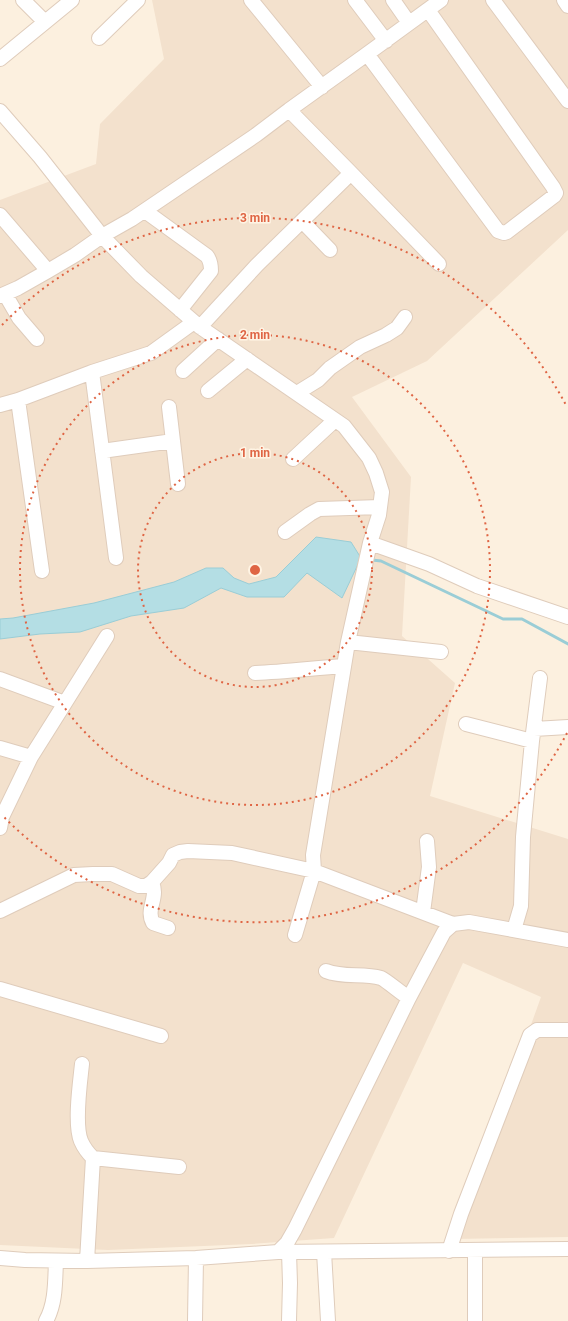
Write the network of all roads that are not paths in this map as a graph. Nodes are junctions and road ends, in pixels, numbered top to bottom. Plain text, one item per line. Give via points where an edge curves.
1 (23, 0) edge
2 (72, 0) edge
3 (138, 0) edge
4 (251, 0) edge
5 (355, 0) edge
6 (393, 0) edge
7 (441, 0) edge
8 (493, 0) edge
9 (564, 0) edge
10 (568, 6) edge
11 (428, 10) junction
12 (45, 22) junction
13 (409, 23) junction
14 (100, 38) dead end
15 (386, 40) junction
16 (367, 54) junction
17 (0, 59) edge
18 (322, 87) junction
19 (568, 101) edge
20 (289, 110) junction
21 (2, 117) edge
22 (351, 172) junction
23 (145, 211) junction
24 (0, 215) edge
25 (302, 221) junction
26 (102, 236) junction
27 (330, 250) dead end
28 (439, 264) dead end
29 (48, 271) junction
30 (2, 295) edge
31 (180, 310) junction
32 (405, 317) dead end
33 (197, 325) junction
34 (37, 339) dead end
35 (218, 339) junction
36 (247, 359) junction
37 (92, 372) junction
38 (183, 372) dead end
39 (208, 391) dead end
40 (297, 393) junction
41 (18, 400) junction
42 (0, 405) edge
43 (169, 407) dead end
44 (335, 420) junction
45 (173, 441) junction
46 (102, 451) junction
47 (293, 459) dead end
48 (178, 484) dead end
49 (380, 507) junction
50 (285, 532) dead end
51 (370, 543) junction
52 (116, 558) dead end
53 (42, 571) dead end
54 (568, 617) edge
55 (107, 636) dead end
56 (348, 642) junction
57 (441, 652) dead end
58 (344, 666) junction
59 (255, 673) dead end
60 (540, 678) dead end
61 (0, 679) edge
62 (66, 703) junction
63 (466, 724) dead end
64 (568, 727) edge
65 (533, 735) junction
66 (0, 748) edge
67 (31, 757) junction
68 (0, 828) edge
69 (427, 841) dead end
70 (314, 871) junction
71 (152, 882) junction
72 (0, 911) edge
73 (423, 912) junction
74 (453, 924) junction
75 (168, 928) dead end
76 (514, 930) junction
77 (295, 935) dead end
78 (568, 940) edge
79 (326, 971) dead end
80 (0, 989) edge
81 (409, 998) junction
82 (568, 1030) edge
83 (161, 1036) dead end
84 (82, 1064) dead end
85 (93, 1158) junction
86 (179, 1167) dead end
87 (475, 1250) junction
88 (568, 1250) edge
89 (449, 1251) junction
90 (283, 1252) junction
91 (324, 1252) junction
92 (0, 1258) edge
93 (196, 1258) junction
94 (56, 1261) junction
95 (87, 1261) junction
96 (46, 1321) edge
97 (195, 1321) edge
98 (289, 1321) edge
99 (328, 1321) edge
100 (475, 1321) edge

1 - 12 street
2 - 12 street
3 - 14 street
4 - 18 street
5 - 15 street
6 - 13 street
7 - 11 street
8 - 19 street
9 - 10 street
11 - 13 street
11 - 16 street via 556,193 507,232 498,231
12 - 17 street
13 - 15 street
15 - 16 street
16 - 18 street
18 - 20 street
20 - 22 street
20 - 23 street
21 - 26 street via 40,157
22 - 25 street
22 - 28 street
23 - 26 street
23 - 31 street via 209,259 211,271
24 - 29 street
25 - 27 street
25 - 33 street
26 - 29 street
26 - 31 street via 141,276
29 - 30 street
30 - 34 street
31 - 33 street
32 - 40 street via 397,328 360,346 318,380
33 - 35 street
33 - 37 street via 151,353
35 - 36 street
35 - 38 street
36 - 39 street
36 - 40 street
37 - 41 street
37 - 46 street
40 - 44 street
41 - 42 street
41 - 53 street
43 - 45 street
44 - 47 street
44 - 49 street via 344,426 369,458 382,492
45 - 46 street
45 - 48 street
46 - 52 street
49 - 50 street via 319,509
49 - 51 street
51 - 54 street via 430,564 477,586
51 - 56 street
55 - 62 street
56 - 57 street
56 - 58 street
58 - 59 street
58 - 70 street via 314,855
60 - 65 street
61 - 62 street
62 - 67 street
63 - 65 street
64 - 65 street
65 - 76 street via 523,837 521,906
66 - 67 street
67 - 68 street via 2,817
69 - 73 street via 429,867
70 - 71 street via 232,853 180,852 173,855
70 - 73 street
70 - 77 street
71 - 72 street via 146,886 139,886 112,874 74,875
71 - 75 street via 154,893 151,918 153,923
73 - 74 street
74 - 76 street via 469,922
74 - 81 street via 444,932
76 - 78 street
79 - 81 street via 335,975 373,976 383,979
80 - 83 street
81 - 90 street
82 - 89 street via 537,1030 530,1035
84 - 85 street via 78,1122 80,1139 86,1152
85 - 86 street
85 - 95 street
87 - 88 street
87 - 89 street
87 - 100 street
89 - 91 street
90 - 91 street
90 - 93 street
90 - 98 street via 290,1283
91 - 99 street
92 - 94 street
93 - 95 street
93 - 97 street
94 - 95 street
94 - 96 street via 54,1295

